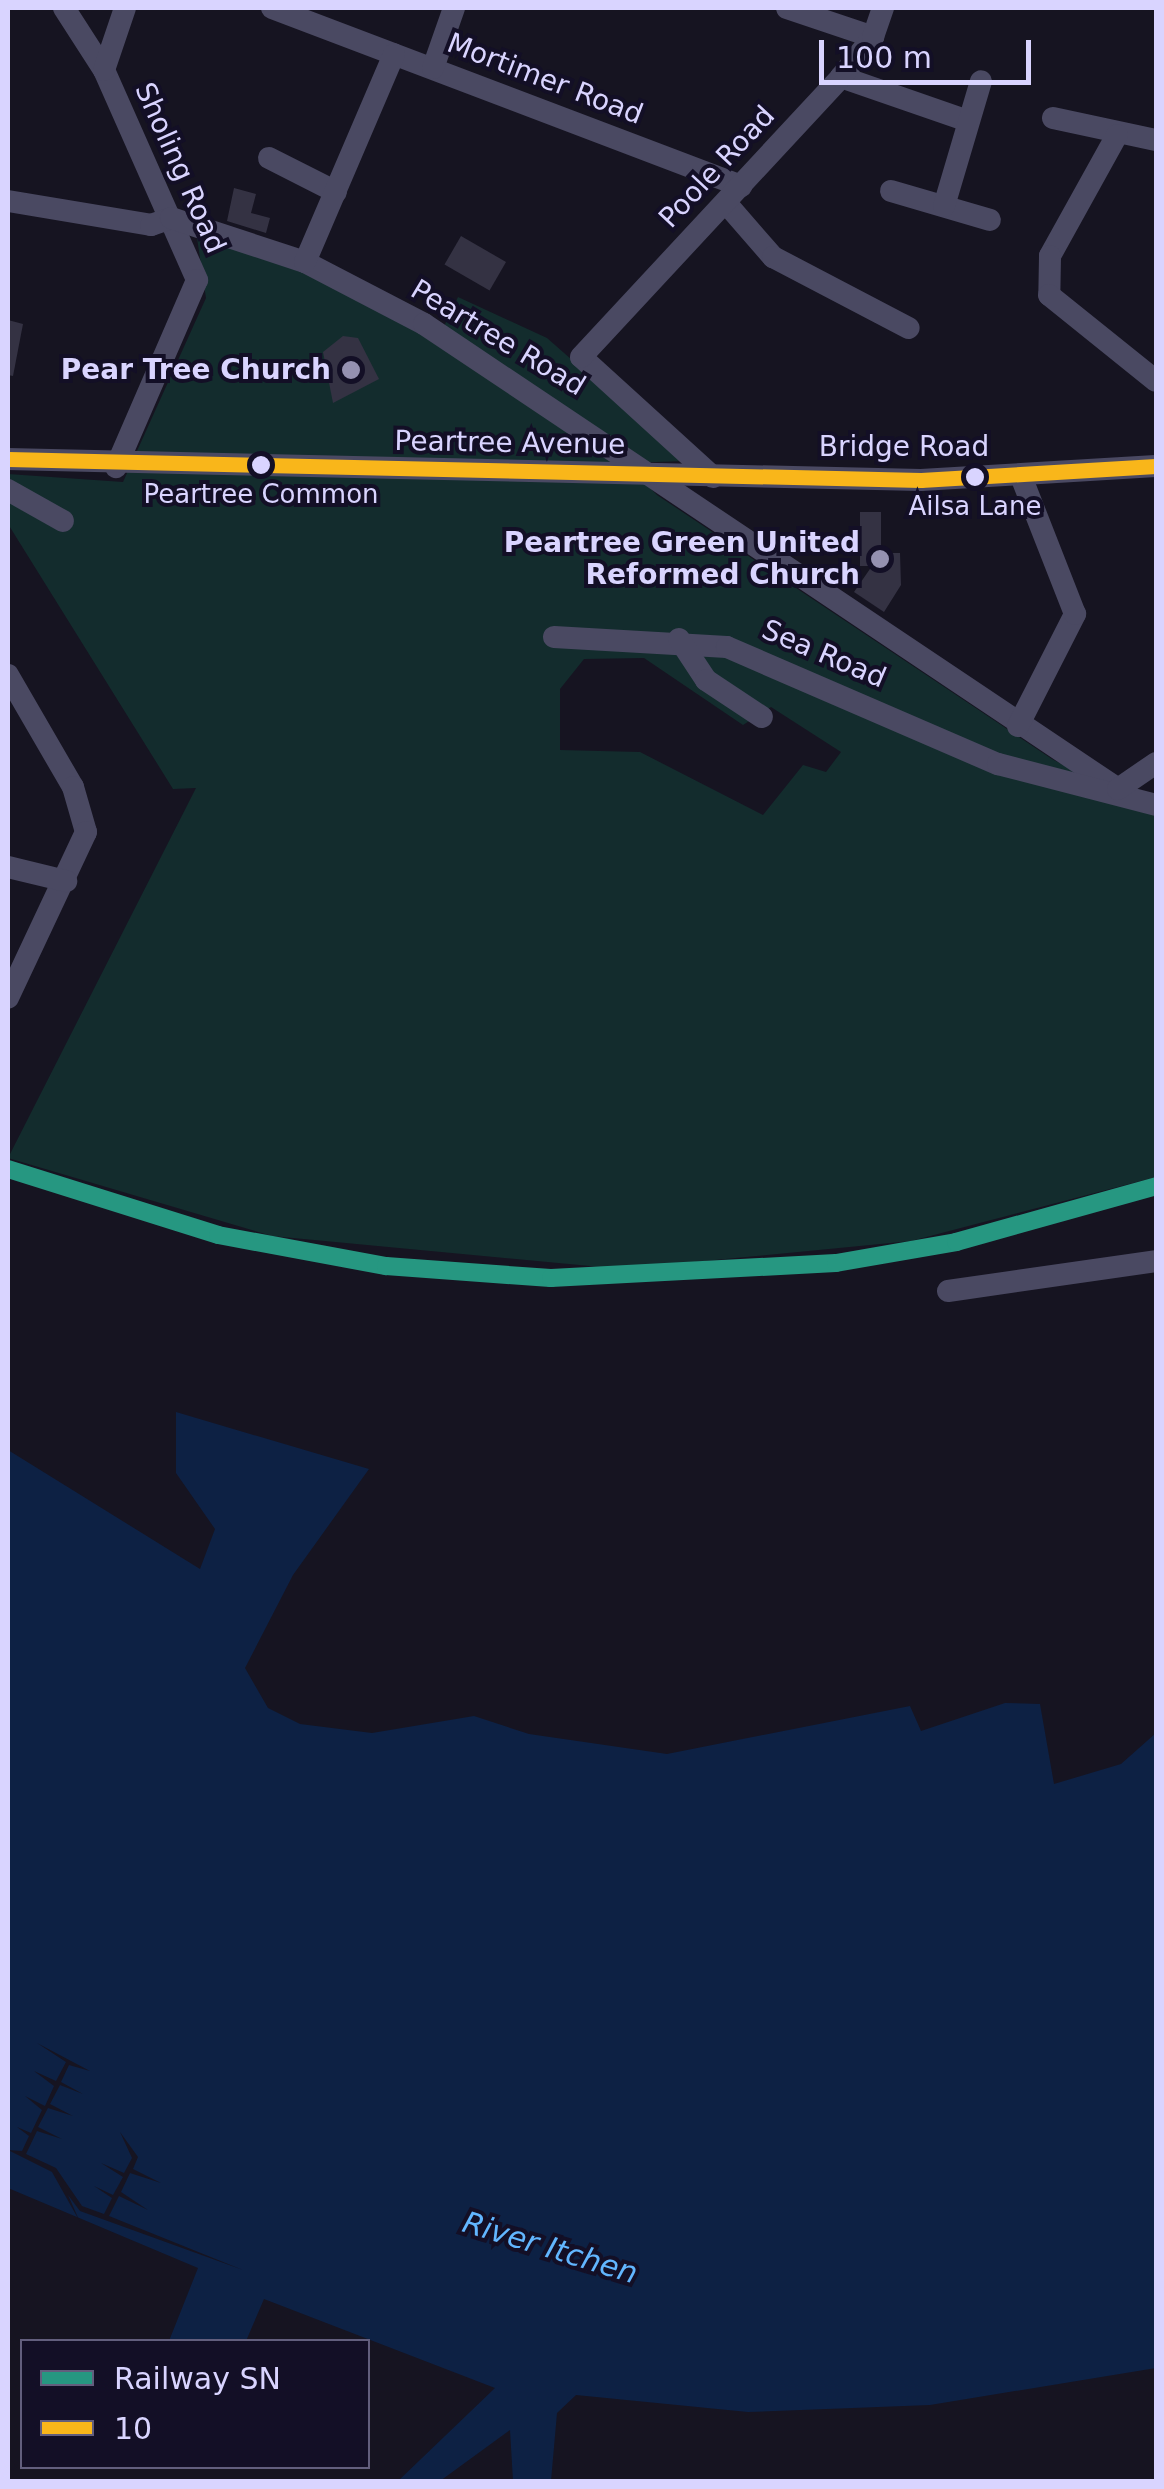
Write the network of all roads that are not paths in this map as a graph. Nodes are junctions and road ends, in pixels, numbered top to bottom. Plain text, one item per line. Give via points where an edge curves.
1 (64, 8) edge
2 (126, 8) edge
3 (272, 8) edge
4 (454, 8) edge
5 (786, 8) edge
6 (883, 8) edge
7 (873, 37) junction
8 (394, 54) junction
9 (433, 68) junction
10 (104, 70) junction
11 (841, 77) junction
12 (982, 81) dead end
13 (1054, 118) dead end
14 (968, 121) junction
15 (1118, 135) junction
16 (1156, 140) edge
17 (268, 158) dead end
18 (891, 191) dead end
19 (336, 192) junction
20 (733, 194) junction
21 (8, 201) edge
22 (944, 206) junction
23 (171, 218) junction
24 (990, 220) dead end
25 (305, 262) junction
26 (895, 330) dead end
27 (1156, 381) edge
28 (8, 459) edge
29 (1156, 466) edge
30 (116, 467) junction
31 (652, 476) junction
32 (714, 476) junction
33 (1021, 476) junction
34 (8, 490) edge
35 (63, 521) dead end
36 (554, 637) dead end
37 (679, 639) junction
38 (8, 675) edge
39 (762, 716) dead end
40 (1018, 726) junction
41 (1072, 758) junction
42 (1156, 763) edge
43 (1058, 783) junction
44 (1118, 789) junction
45 (1156, 804) edge
46 (8, 867) edge
47 (66, 881) junction
48 (8, 998) edge
49 (1156, 1262) edge
50 (948, 1291) dead end

1 - 10 street, Sholing Road
2 - 10 street
3 - 8 street, Mortimer Road
4 - 9 street
5 - 7 street
6 - 7 street, Poole Road
7 - 11 street, Poole Road
8 - 9 street, Mortimer Road
8 - 19 street
9 - 20 street, Mortimer Road
10 - 23 street, Sholing Road
11 - 14 street
11 - 20 street, Poole Road
12 - 14 street
13 - 15 street
14 - 22 street
15 - 16 street
15 - 27 street via 1050,256 1049,295
17 - 19 street
18 - 22 street
19 - 25 street
20 - 26 street via 773,257
20 - 32 street, Poole Road via 582,357
21 - 23 street via 151,225
22 - 24 street
23 - 25 street, Peartree Road
23 - 30 street, Sholing Road via 193,265 196,295
25 - 31 street, Peartree Road via 424,324
28 - 30 street, Peartree Avenue
29 - 33 street, Bridge Road
30 - 31 street, Peartree Avenue
31 - 32 street, Bridge Road
31 - 40 street, Peartree Road
32 - 33 street, Bridge Road
33 - 40 street via 1075,614
34 - 35 street
36 - 37 street, Sea Road
37 - 39 street via 706,680
37 - 43 street, Sea Road via 767,662
38 - 47 street via 83,811 84,842
40 - 41 street, Peartree Road
41 - 43 street
41 - 44 street, Peartree Road
42 - 44 street
43 - 44 street, Sea Road
44 - 45 street, Sea Road
46 - 47 street
47 - 48 street
49 - 50 street

